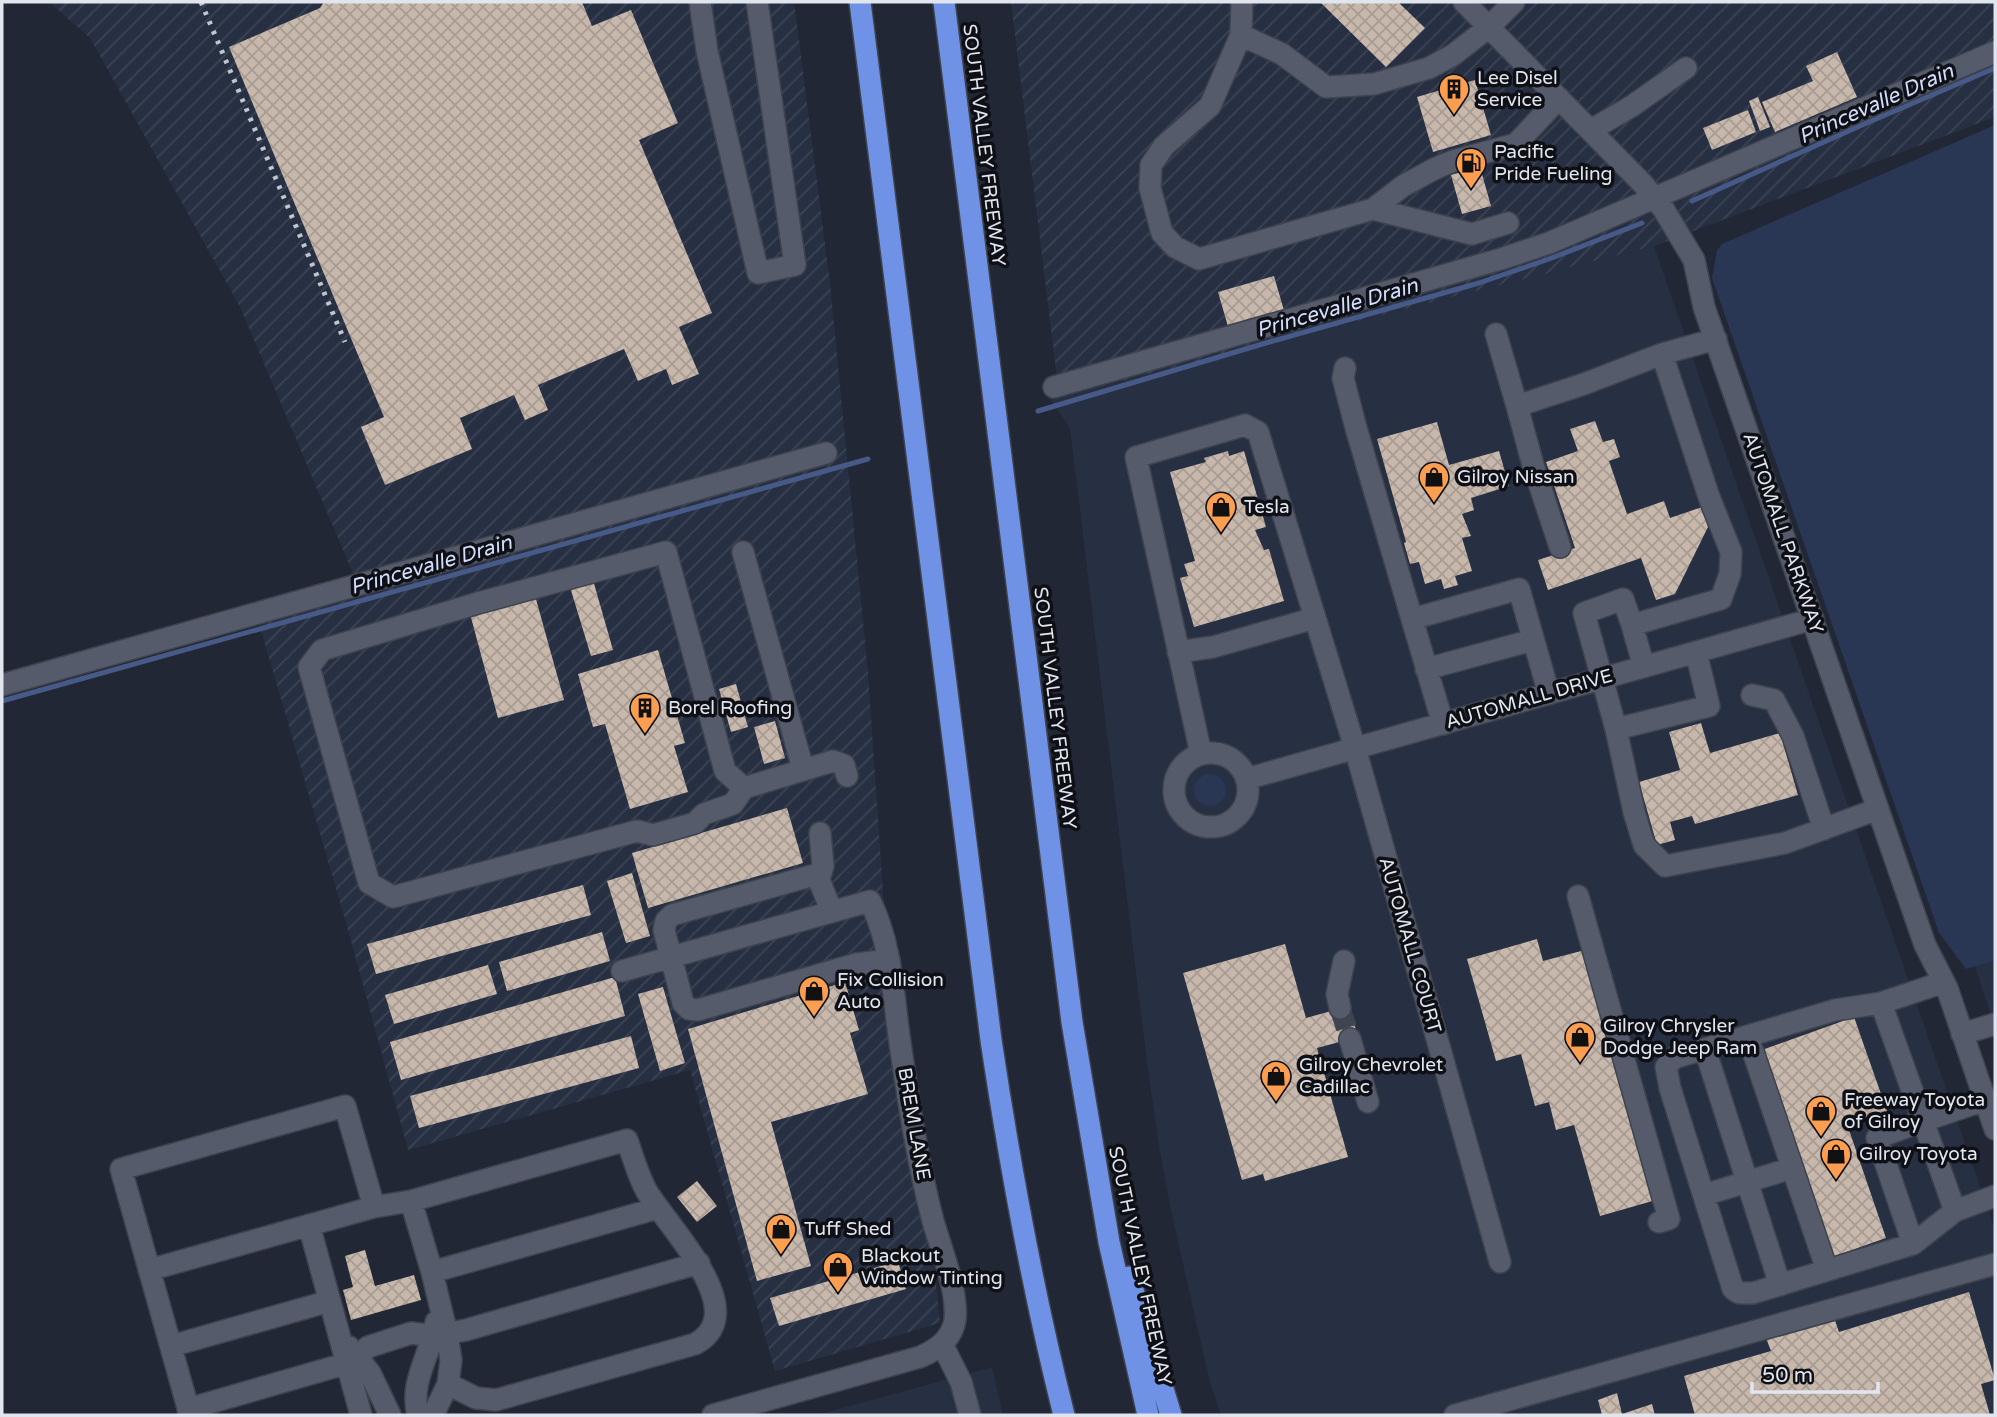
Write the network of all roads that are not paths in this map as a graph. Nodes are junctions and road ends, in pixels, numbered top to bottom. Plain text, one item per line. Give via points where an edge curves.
1 (700, 2) edge
2 (757, 2) edge
3 (860, 2) edge
4 (944, 2) edge
5 (1242, 2) edge
6 (1464, 2) edge
7 (1514, 2) edge
8 (1489, 27) junction
9 (1241, 35) junction
10 (1995, 52) edge
11 (1686, 68) dead end
12 (1559, 98) junction
13 (1591, 131) junction
14 (1655, 198) junction
15 (1373, 209) junction
16 (1508, 223) dead end
17 (1496, 334) dead end
18 (1716, 339) junction
19 (1662, 355) junction
20 (1345, 368) dead end
21 (1054, 387) dead end
22 (1517, 406) junction
23 (826, 453) dead end
24 (1560, 547) dead end
25 (743, 552) dead end
26 (1315, 618) junction
27 (1412, 619) junction
28 (1813, 619) junction
29 (1632, 625) junction
30 (1533, 640) junction
31 (1178, 652) junction
32 (1696, 652) junction
33 (1644, 667) junction
34 (1426, 668) junction
35 (1601, 679) junction
36 (2, 685) edge
37 (1549, 694) junction
38 (1752, 695) dead end
39 (1443, 724) junction
40 (1616, 729) junction
41 (1355, 748) junction
42 (1201, 754) junction
43 (803, 769) junction
44 (847, 776) dead end
45 (1246, 779) junction
46 (744, 788) junction
47 (1878, 809) junction
48 (1824, 829) junction
49 (820, 833) dead end
50 (817, 875) junction
51 (1578, 896) dead end
52 (832, 912) junction
53 (671, 957) junction
54 (889, 960) junction
55 (1344, 961) dead end
56 (622, 971) dead end
57 (1944, 982) junction
58 (1881, 1003) junction
59 (1340, 1008) tunnel mouth
60 (1995, 1024) edge
61 (1962, 1034) junction
62 (1748, 1037) junction
63 (1350, 1039) tunnel mouth
64 (1705, 1049) junction
65 (1985, 1100) junction
66 (1368, 1102) dead end
67 (1923, 1121) junction
68 (1995, 1129) edge
69 (1095, 1168) junction
70 (1792, 1168) junction
71 (1747, 1182) junction
72 (1704, 1195) junction
73 (1995, 1196) edge
74 (411, 1201) junction
75 (374, 1207) junction
76 (657, 1208) junction
77 (1955, 1211) junction
78 (1659, 1222) dead end
79 (309, 1225) junction
80 (1913, 1244) junction
81 (1500, 1262) dead end
82 (699, 1264) junction
83 (1995, 1264) edge
84 (149, 1270) junction
85 (1827, 1270) junction
86 (432, 1272) junction
87 (1780, 1285) junction
88 (330, 1301) junction
89 (440, 1335) junction
90 (942, 1344) junction
91 (171, 1346) junction
92 (353, 1360) junction
93 (448, 1384) junction
94 (1484, 1411) edge
95 (189, 1412) edge
96 (361, 1415) edge
97 (390, 1415) edge
98 (418, 1415) edge
99 (433, 1415) edge
100 (713, 1415) edge
101 (970, 1415) edge
102 (1063, 1415) edge
103 (1148, 1415) edge
104 (1171, 1415) edge
105 (1455, 1415) edge

1 - 2 street via 758,273 795,265
3 - 102 highway via 991,1040 1017,1200
4 - 69 highway, SOUTH VALLEY FREEWAY via 1065,972
5 - 9 street
6 - 8 street, AUTOMALL PARKWAY
7 - 8 street
8 - 9 street via 1429,68 1374,84 1326,87 1282,54
8 - 12 street, AUTOMALL PARKWAY
9 - 15 street via 1210,106 1164,146 1150,165 1150,188 1162,233 1175,247 1199,259
10 - 14 street
11 - 13 street
12 - 13 street, AUTOMALL PARKWAY
12 - 15 street via 1516,144 1434,169
13 - 14 street, AUTOMALL PARKWAY
14 - 18 street, AUTOMALL PARKWAY via 1693,260
14 - 21 street via 1549,243
15 - 16 street via 1472,234
17 - 22 street
18 - 19 street
18 - 28 street, AUTOMALL PARKWAY
19 - 22 street
19 - 29 street via 1731,552 1730,574 1721,599
20 - 27 street via 1343,378 1353,417
22 - 24 street
23 - 36 street
25 - 43 street
26 - 31 street via 1213,647
26 - 31 street, AUTOMALL COURT via 1258,432 1245,425 1136,457
26 - 41 street, AUTOMALL COURT
27 - 30 street via 1519,589
27 - 34 street
28 - 32 street, AUTOMALL DRIVE
28 - 47 street, AUTOMALL PARKWAY
29 - 33 street
29 - 35 street via 1623,599 1584,613
30 - 34 street
30 - 37 street
31 - 42 street
32 - 33 street, AUTOMALL DRIVE
32 - 40 street via 1709,706
33 - 35 street, AUTOMALL DRIVE
34 - 39 street
35 - 37 street, AUTOMALL DRIVE
35 - 40 street
37 - 39 street, AUTOMALL DRIVE
38 - 48 street via 1774,700 1781,712
39 - 41 street, AUTOMALL DRIVE
40 - 48 street via 1644,845 1665,866 1785,843
41 - 45 street, AUTOMALL DRIVE
41 - 81 street, AUTOMALL COURT
42 - 45 street via 1230,758
42 - 45 street via 1183,765 1175,782 1176,802 1192,821 1214,826 1233,819 1246,802
43 - 44 street via 833,761 844,765
43 - 46 street
46 - 46 street via 733,804 704,814 695,823 653,835 637,831 393,897 369,883 309,667 322,650 666,552 725,771
47 - 48 street
47 - 57 street, AUTOMALL PARKWAY via 1925,945
49 - 50 street via 823,866
50 - 52 street
50 - 53 street via 672,915 664,929
51 - 78 street via 1669,1219
52 - 53 street
52 - 54 street, BREM LANE via 870,901
53 - 54 street via 684,1003 698,1010 856,964
53 - 56 street
54 - 90 street, BREM LANE via 915,1136 953,1299 954,1323
55 - 59 street via 1336,994
57 - 58 street
57 - 61 street, AUTOMALL PARKWAY
58 - 62 street via 1835,1010
58 - 67 street
60 - 61 street
61 - 65 street, AUTOMALL PARKWAY
62 - 64 street
62 - 70 street
63 - 66 street
64 - 71 street
64 - 72 street via 1674,1058 1666,1067
65 - 67 street
65 - 68 street, AUTOMALL PARKWAY
67 - 77 street
67 - 80 street via 1877,1138
69 - 103 highway, SOUTH VALLEY FREEWAY
69 - 104 highway
70 - 71 street
70 - 85 street
71 - 72 street
71 - 87 street
72 - 87 street via 1732,1289 1754,1293
73 - 77 street
74 - 75 street
74 - 76 street via 627,1140
74 - 86 street
75 - 79 street
75 - 84 street via 345,1106 147,1161 121,1169
76 - 82 street
76 - 86 street
77 - 80 street
79 - 84 street
79 - 88 street
80 - 85 street
82 - 89 street
82 - 93 street via 714,1302 716,1323 695,1344 496,1400 477,1398
83 - 94 street
84 - 91 street
85 - 87 street
86 - 89 street
88 - 91 street
88 - 92 street
89 - 92 street via 411,1334 387,1340 368,1347
89 - 93 street via 450,1360
89 - 98 street via 416,1383
90 - 100 street via 920,1357
90 - 101 street via 961,1382
91 - 95 street
92 - 95 street
92 - 96 street
92 - 97 street via 370,1373
93 - 99 street
94 - 105 street

